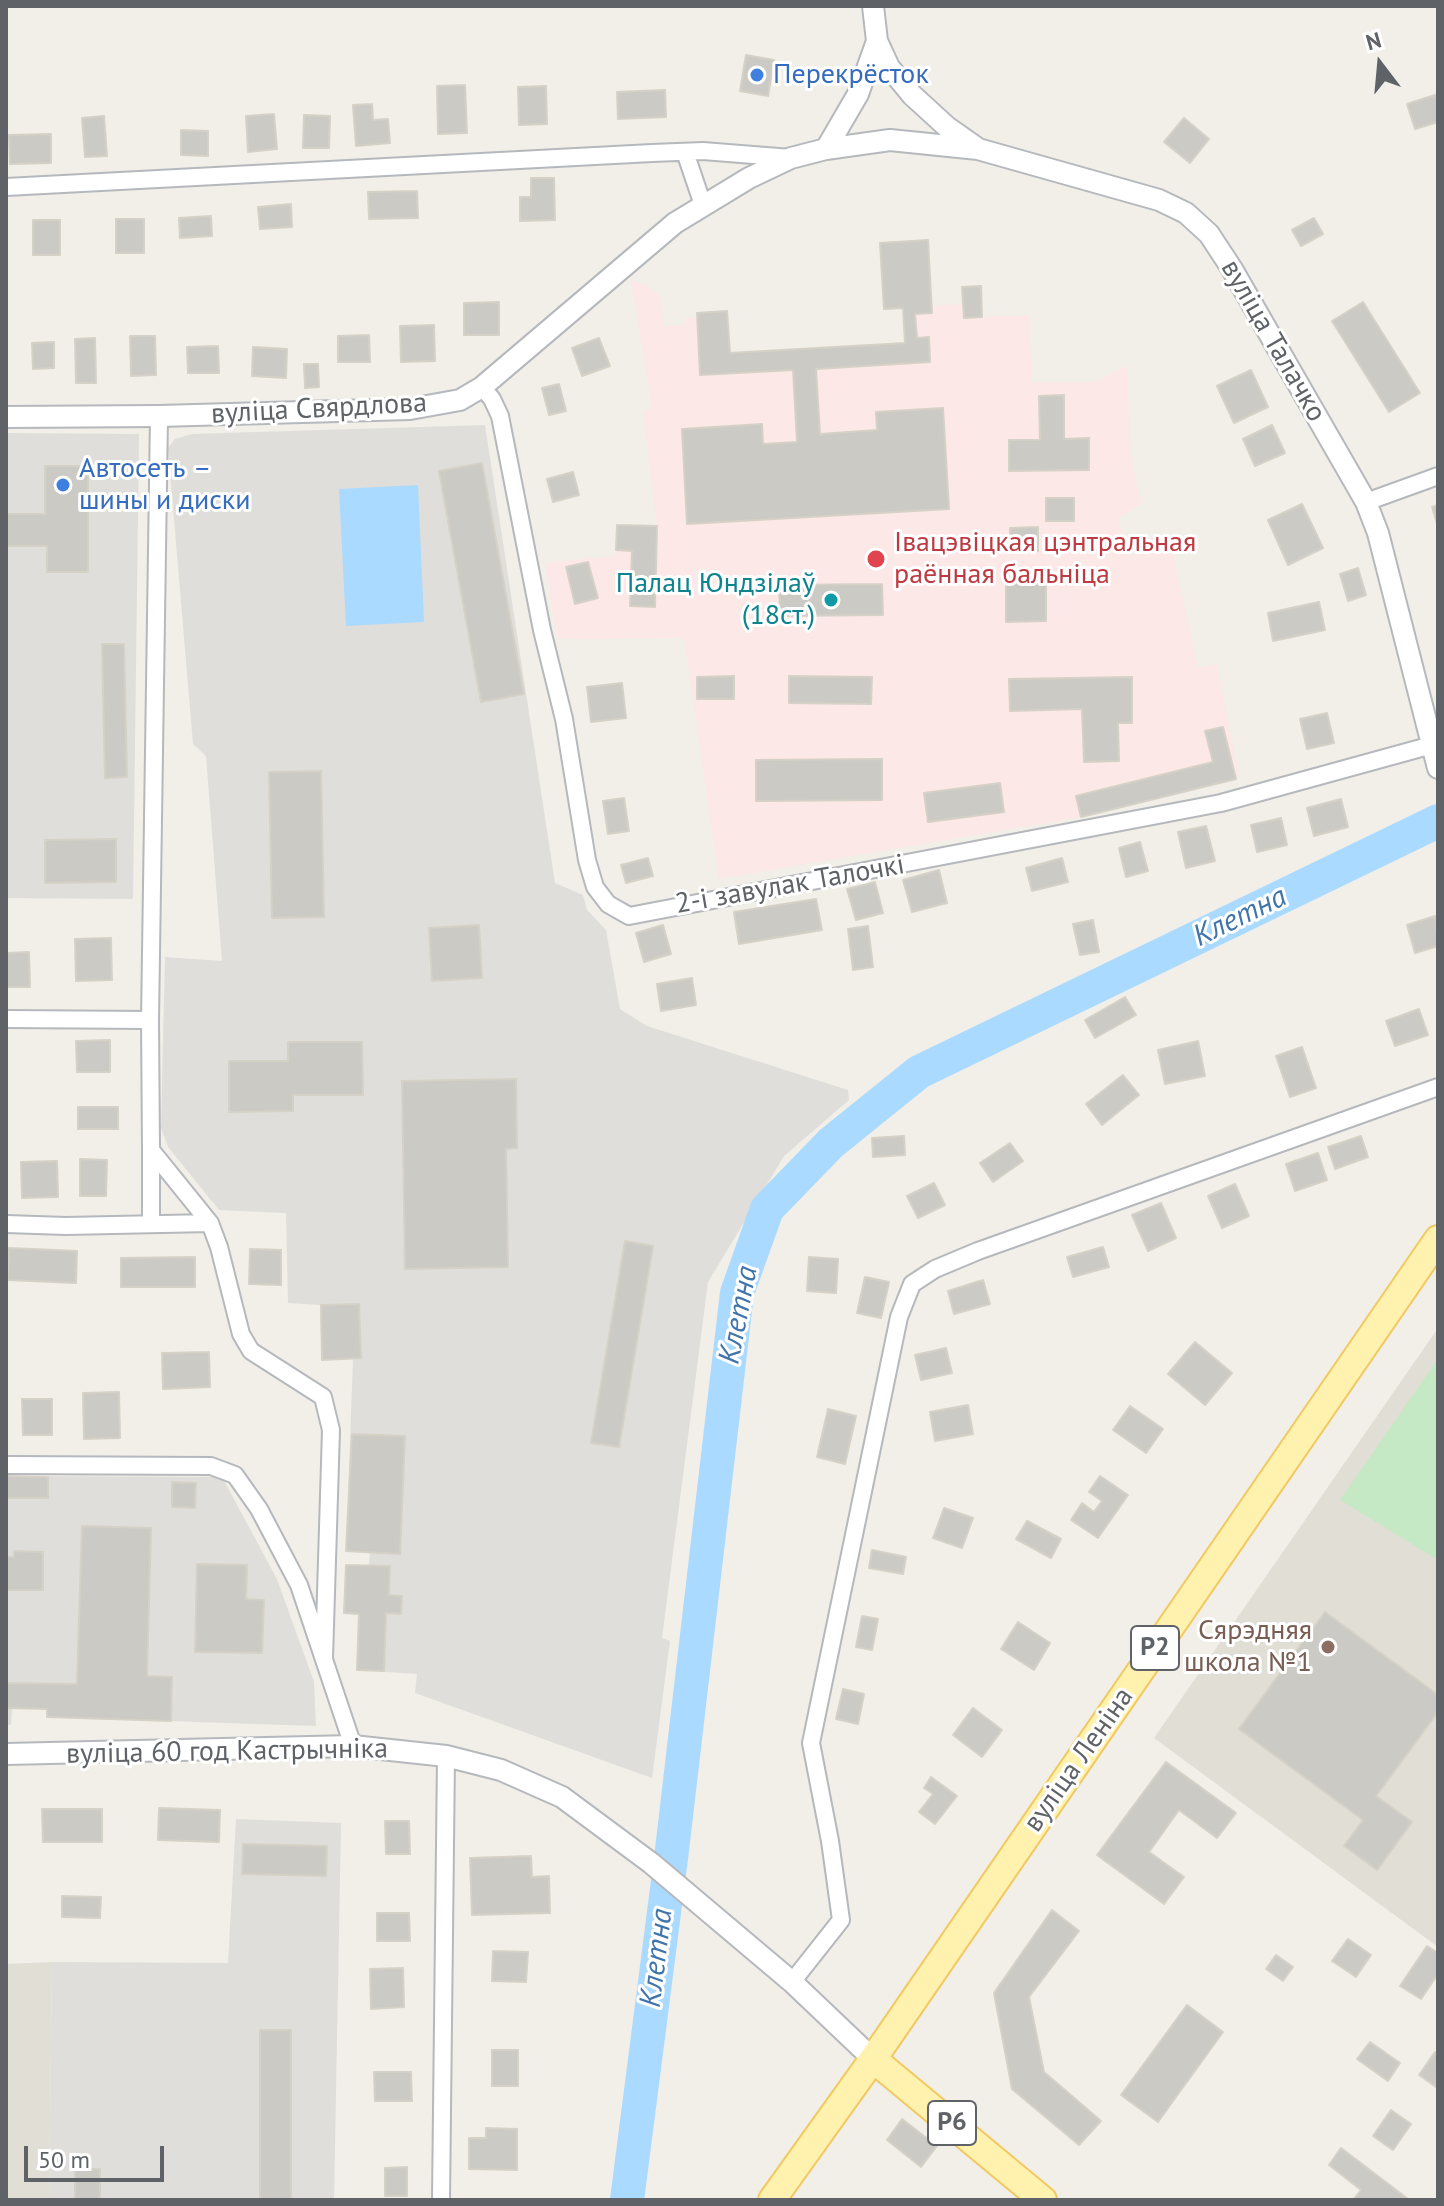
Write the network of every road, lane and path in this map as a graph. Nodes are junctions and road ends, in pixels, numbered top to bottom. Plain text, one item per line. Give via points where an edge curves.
1 (873, 6) edge
2 (877, 41) junction
3 (890, 140) joint
4 (826, 149) junction
5 (978, 149) junction
6 (685, 152) junction
7 (791, 158) junction
8 (6, 187) edge
9 (703, 205) junction
10 (482, 387) junction
11 (159, 416) junction
12 (6, 417) edge
13 (1438, 476) edge
14 (1368, 500) junction
15 (1432, 745) junction
16 (1438, 768) edge
17 (6, 1019) edge
18 (150, 1020) junction
19 (1438, 1087) edge
20 (151, 1150) junction
21 (210, 1223) junction
22 (6, 1224) edge
23 (151, 1224) junction
24 (1438, 1239) edge
25 (6, 1465) edge
26 (324, 1658) junction
27 (353, 1746) junction
28 (6, 1754) edge
29 (446, 1756) junction
30 (792, 1982) junction
31 (873, 2059) junction
32 (441, 2200) edge
33 (772, 2200) edge
34 (1043, 2200) edge

1 - 2 street
2 - 4 street via 858,94
2 - 5 street via 889,67 912,95
3 - 4 street, вуліца Свярдлова
3 - 5 street, вуліца Талачко
4 - 7 street, вуліца Свярдлова
5 - 14 street, вуліца Талачко via 1159,200 1186,213 1209,234 1232,269
6 - 7 street, вуліца Свярдлова
6 - 8 street, вуліца Свярдлова
6 - 9 street
7 - 9 street, вуліца Свярдлова
9 - 10 street, вуліца Свярдлова via 640,251
10 - 11 street, вуліца Свярдлова via 460,400 410,409
10 - 15 street, 2-і завулак Талочкі via 500,416 564,719 587,860 595,887 608,904 629,916 1221,803
11 - 12 street, вуліца Свярдлова
11 - 18 street
13 - 14 street
14 - 15 street, вуліца Талачко
15 - 16 street, вуліца Талачко
17 - 18 street
18 - 20 street
19 - 30 street via 978,1251 912,1284 899,1317 811,1743 841,1920
20 - 21 street
20 - 23 street
21 - 23 street
21 - 26 street via 241,1334 251,1351 323,1397 331,1430
22 - 23 street
24 - 31 main road, вуліца Леніна / Р2
25 - 26 street via 211,1466 235,1475 299,1585
26 - 27 street
27 - 28 street, вуліца 60 год Кастрычніка
27 - 29 street, вуліца 60 год Кастрычніка
29 - 30 street, вуліца 60 год Кастрычніка via 501,1770 562,1797 651,1863
29 - 32 street
30 - 31 street, вуліца 60 год Кастрычніка
31 - 33 main road, вуліца Леніна / Р2
31 - 34 main road, Р6

